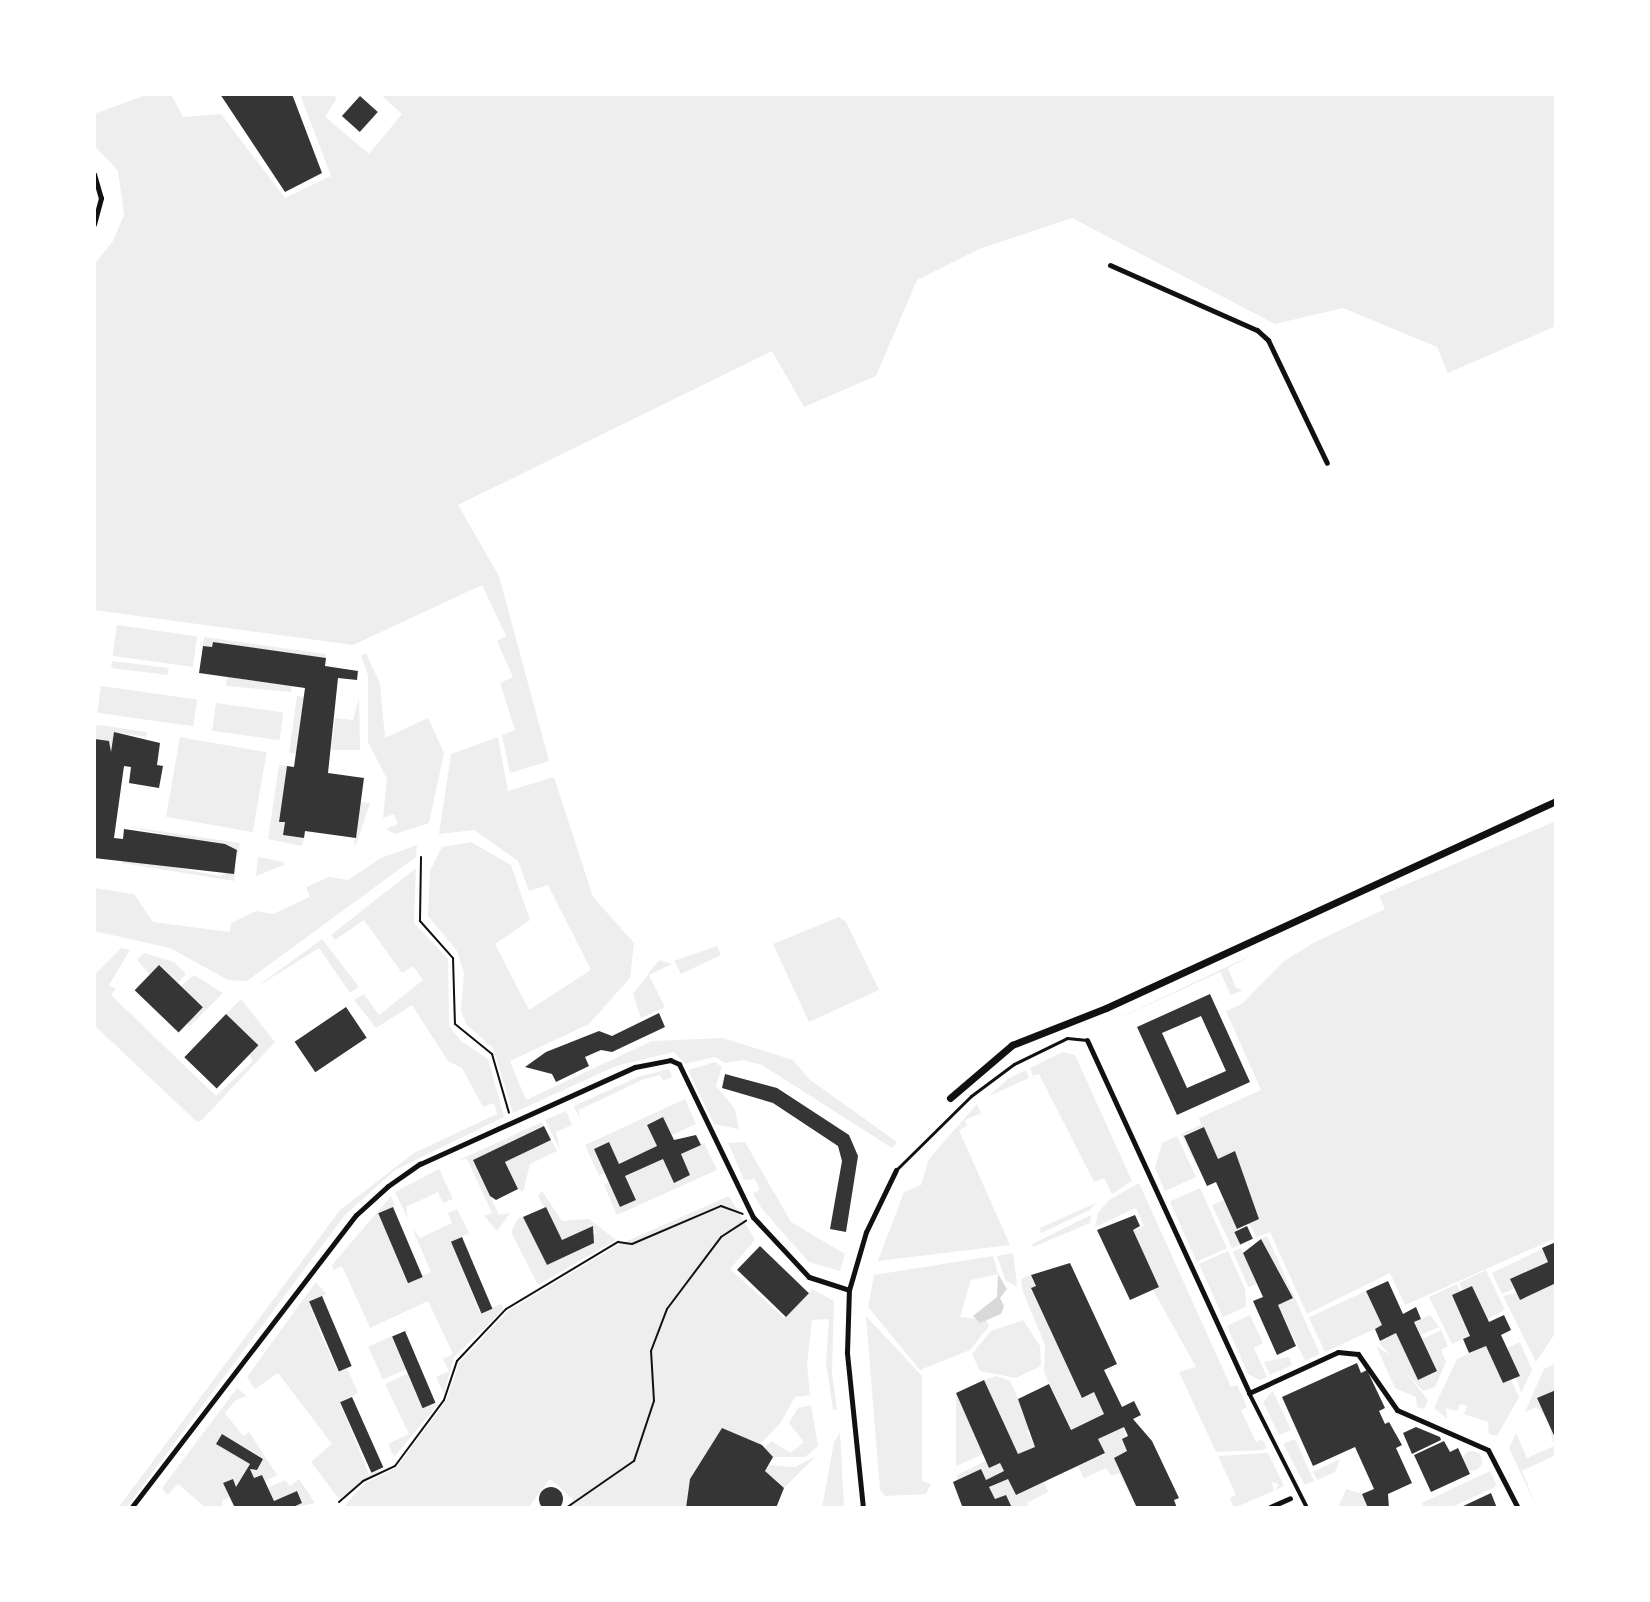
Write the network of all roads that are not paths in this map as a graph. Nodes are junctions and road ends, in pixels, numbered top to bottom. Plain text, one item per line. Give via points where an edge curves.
1 (94, 174) edge
2 (94, 224) edge
3 (1110, 265) dead end
4 (1327, 463) dead end
5 (1556, 801) edge
6 (1087, 1040) joint
7 (950, 1098) dead end
8 (896, 1170) joint
9 (849, 1290) junction
10 (1249, 1393) junction
11 (1299, 1494) junction
12 (1290, 1498) joint
13 (131, 1508) edge
14 (863, 1508) edge
15 (1268, 1508) edge
16 (1307, 1508) edge
17 (1518, 1508) edge

1 - 2 street via 101,198
3 - 4 street via 1257,330 1268,340
5 - 7 street via 1106,1008 1012,1045
6 - 8 lane via 1067,1038 1014,1064 971,1096
6 - 10 street
8 - 9 street via 866,1232
9 - 13 street via 809,1277 753,1217 679,1064 659,1061 616,1074 420,1164 388,1186 356,1215
9 - 14 street via 847,1352
10 - 11 street
10 - 17 street via 1338,1352 1358,1354 1397,1410 1488,1450
11 - 12 street
11 - 16 street
12 - 15 street

